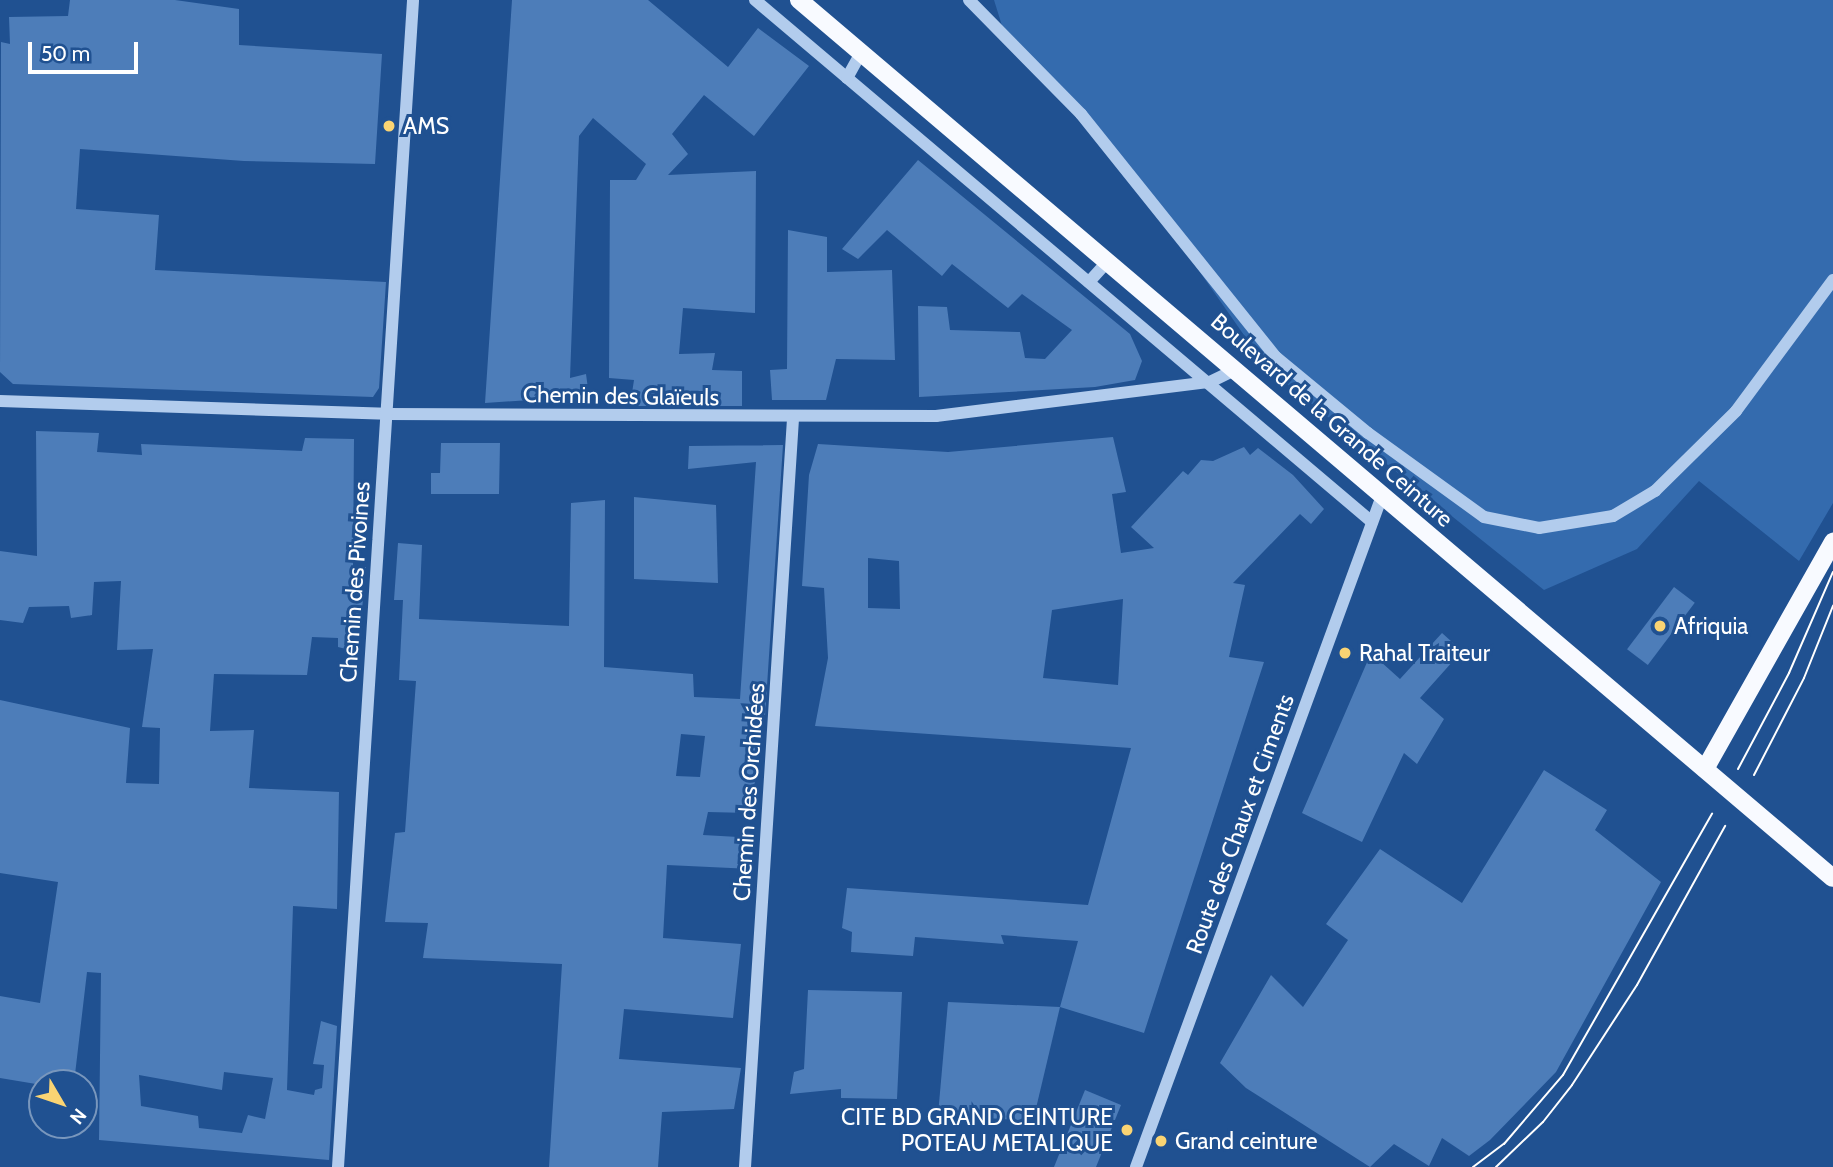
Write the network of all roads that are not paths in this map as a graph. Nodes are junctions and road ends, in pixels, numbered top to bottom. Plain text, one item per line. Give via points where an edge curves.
1 (413, 0) edge
2 (799, 0) edge
3 (969, 0) edge
4 (758, 1) edge
5 (861, 53) junction
6 (847, 78) junction
7 (1108, 261) junction
8 (1833, 280) edge
9 (1089, 282) junction
10 (1237, 369) junction
11 (1210, 382) junction
12 (0, 401) edge
13 (386, 414) junction
14 (793, 419) junction
15 (1382, 496) junction
16 (1372, 522) junction
17 (1833, 542) edge
18 (1705, 768) junction
19 (1833, 878) edge
20 (338, 1167) edge
21 (745, 1167) edge
22 (1136, 1167) edge

1 - 13 street, Chemin des Pivoines
2 - 5 main road, Boulevard de la Grande Ceinture
3 - 8 street via 1081,114 1276,357 1368,433 1484,517 1539,528 1613,516 1655,491 1736,411
4 - 6 street
5 - 6 street
5 - 7 main road, Boulevard de la Grande Ceinture
6 - 9 street
7 - 9 street
7 - 10 main road, Boulevard de la Grande Ceinture
9 - 11 street
10 - 11 street, Chemin des Glaïeuls
10 - 15 main road, Boulevard de la Grande Ceinture
11 - 14 street, Chemin des Glaïeuls via 936,416
11 - 16 street
12 - 13 street, Chemin des Glaïeuls
13 - 14 street, Chemin des Glaïeuls
13 - 20 street, Chemin des Pivoines
14 - 21 street, Chemin des Orchidées
15 - 16 street, Route des Chaux et Ciments
15 - 18 main road, Boulevard de la Grande Ceinture
16 - 22 street, Route des Chaux et Ciments
17 - 18 main road
18 - 19 main road, Boulevard de la Grande Ceinture

